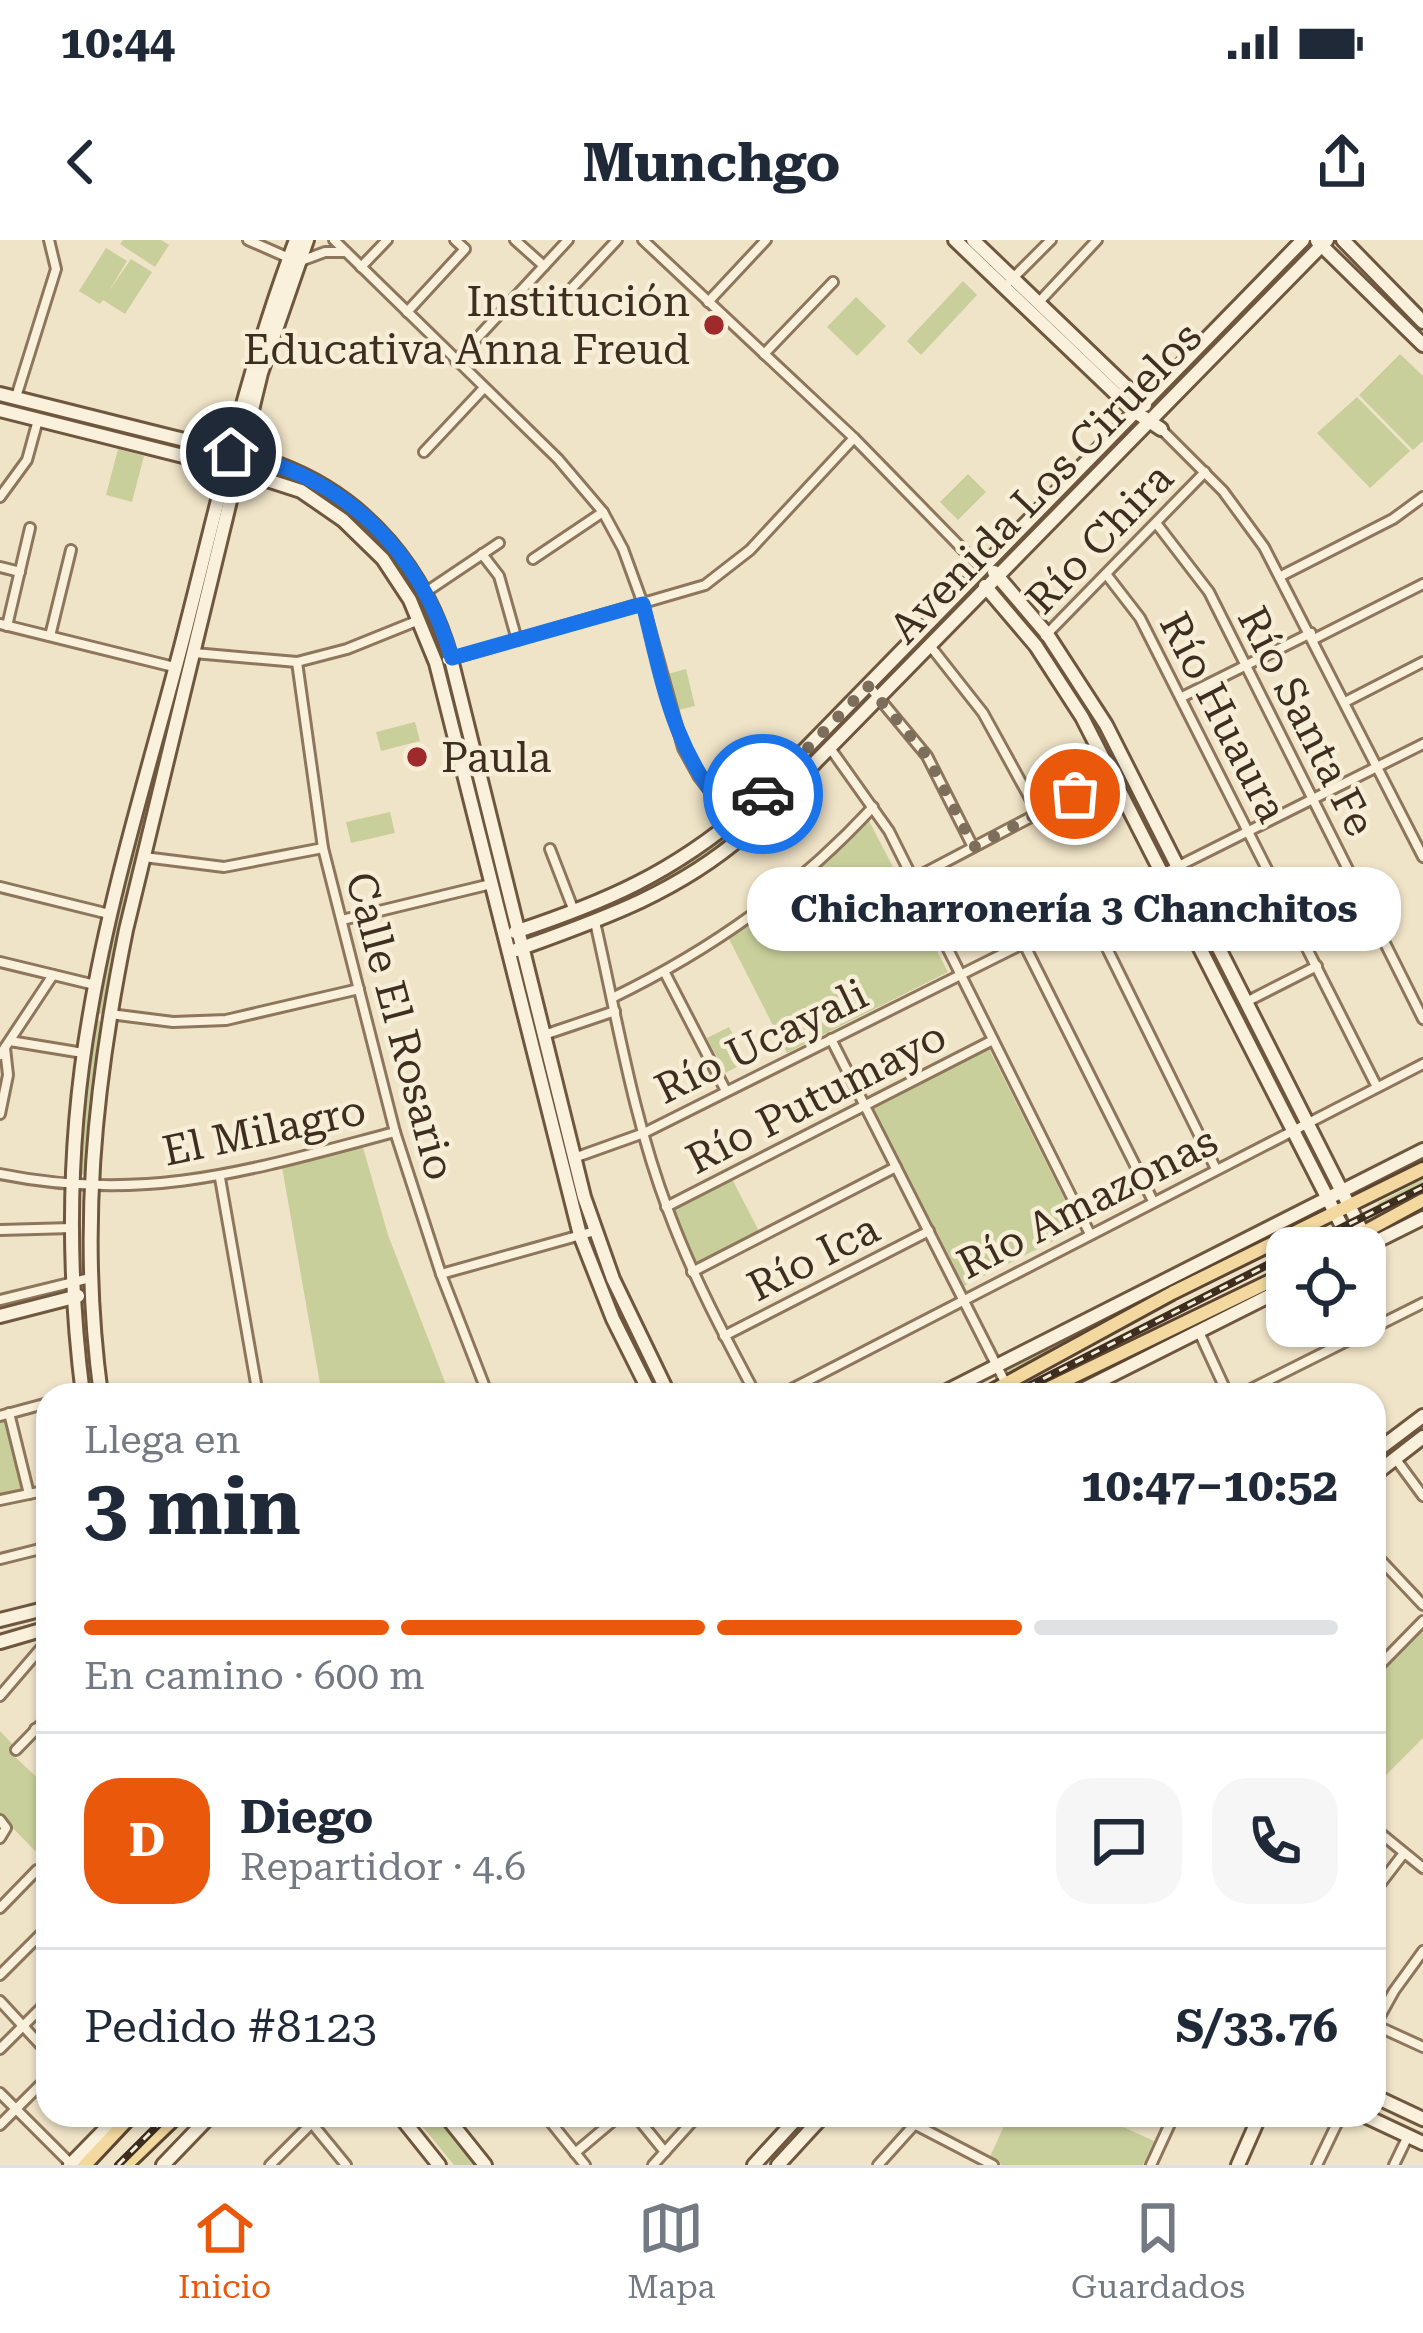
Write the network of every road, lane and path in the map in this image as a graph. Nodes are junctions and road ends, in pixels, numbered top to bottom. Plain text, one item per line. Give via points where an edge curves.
1 (50, 240) edge
2 (248, 240) edge
3 (296, 240) edge
4 (308, 240) edge
5 (334, 240) edge
6 (387, 240) edge
7 (455, 240) edge
8 (515, 240) edge
9 (568, 240) edge
10 (617, 240) edge
11 (643, 240) edge
12 (766, 240) edge
13 (955, 240) edge
14 (973, 240) edge
15 (1051, 240) edge
16 (1097, 240) edge
17 (1303, 240) edge
18 (1342, 240) edge
19 (1321, 242) edge
20 (346, 252) junction
21 (294, 260) junction
22 (544, 266) junction
23 (362, 267) junction
24 (833, 282) dead end
25 (1009, 282) junction
26 (708, 302) junction
27 (558, 303) dead end
28 (1038, 303) junction
29 (1405, 304) junction
30 (407, 312) junction
31 (1393, 316) junction
32 (1423, 322) edge
33 (1423, 346) edge
34 (764, 355) junction
35 (456, 361) junction
36 (484, 388) junction
37 (0, 394) edge
38 (16, 398) junction
39 (1139, 407) junction
40 (0, 410) edge
41 (38, 420) junction
42 (1155, 422) junction
43 (854, 438) junction
44 (424, 452) dead end
45 (236, 453) junction
46 (233, 468) junction
47 (1205, 472) junction
48 (0, 497) edge
49 (1423, 497) edge
50 (603, 512) junction
51 (361, 513) junction
52 (1156, 523) junction
53 (349, 526) junction
54 (30, 529) dead end
55 (499, 543) dead end
56 (395, 546) junction
57 (71, 550) dead end
58 (482, 554) junction
59 (383, 559) junction
60 (533, 559) dead end
61 (0, 567) edge
62 (981, 568) junction
63 (20, 572) junction
64 (1106, 574) junction
65 (1281, 576) junction
66 (999, 577) junction
67 (1423, 584) edge
68 (987, 589) junction
69 (426, 592) junction
70 (643, 604) junction
71 (420, 620) junction
72 (3, 625) edge
73 (1047, 634) junction
74 (50, 636) junction
75 (1312, 636) junction
76 (517, 640) junction
77 (931, 646) junction
78 (1036, 646) junction
79 (194, 652) junction
80 (452, 658) junction
81 (297, 662) junction
82 (1423, 662) edge
83 (436, 663) junction
84 (1246, 665) junction
85 (176, 667) junction
86 (868, 686) junction
87 (1182, 697) junction
88 (461, 698) junction
89 (881, 698) junction
90 (445, 701) junction
91 (1345, 702) junction
92 (1423, 744) edge
93 (830, 748) junction
94 (1378, 767) junction
95 (1111, 775) junction
96 (481, 778) junction
97 (465, 782) junction
98 (1314, 800) junction
99 (873, 806) junction
100 (1038, 813) junction
101 (733, 821) junction
102 (1423, 823) edge
103 (1409, 830) junction
104 (1250, 832) junction
105 (744, 835) junction
106 (974, 847) junction
107 (323, 848) junction
108 (550, 849) dead end
109 (144, 857) junction
110 (1423, 857) edge
111 (1178, 869) junction
112 (1162, 876) junction
113 (913, 879) junction
114 (490, 884) junction
115 (0, 887) edge
116 (575, 912) junction
117 (1089, 912) junction
118 (111, 915) junction
119 (342, 920) junction
120 (595, 922) junction
121 (511, 934) junction
122 (1024, 944) junction
123 (522, 947) junction
124 (507, 952) junction
125 (0, 962) edge
126 (1317, 965) junction
127 (665, 973) junction
128 (53, 975) junction
129 (960, 976) junction
130 (95, 985) junction
131 (358, 989) junction
132 (612, 998) junction
133 (1250, 1000) dead end
134 (615, 1011) junction
135 (109, 1014) junction
136 (1423, 1019) edge
137 (544, 1035) junction
138 (831, 1039) junction
139 (993, 1040) junction
140 (5, 1048) edge
141 (83, 1054) junction
142 (1423, 1064) edge
143 (1377, 1087) junction
144 (726, 1091) junction
145 (865, 1106) junction
146 (0, 1114) edge
147 (1306, 1122) junction
148 (1290, 1130) junction
149 (395, 1132) junction
150 (644, 1133) junction
151 (1423, 1150) edge
152 (574, 1158) junction
153 (896, 1167) junction
154 (1216, 1168) junction
155 (1423, 1169) edge
156 (0, 1174) edge
157 (220, 1178) junction
158 (73, 1183) junction
159 (89, 1184) junction
160 (1346, 1198) junction
161 (1423, 1200) edge
162 (1153, 1202) junction
163 (1329, 1206) junction
164 (666, 1207) junction
165 (1423, 1218) edge
166 (1341, 1227) edge
167 (1359, 1227) edge
168 (1386, 1227) edge
169 (72, 1228) junction
170 (2, 1231) edge
171 (595, 1231) junction
172 (928, 1231) junction
173 (1386, 1233) edge
174 (1090, 1234) junction
175 (580, 1235) junction
176 (692, 1272) junction
177 (441, 1274) junction
178 (90, 1278) junction
179 (74, 1281) junction
180 (1266, 1283) edge
181 (91, 1293) junction
182 (74, 1297) junction
183 (1266, 1298) edge
184 (0, 1300) edge
185 (964, 1300) junction
186 (1423, 1304) edge
187 (0, 1316) edge
188 (1199, 1332) junction
189 (724, 1336) junction
190 (998, 1366) junction
191 (81, 1383) edge
192 (100, 1383) edge
193 (256, 1383) edge
194 (483, 1383) edge
195 (645, 1383) edge
196 (663, 1383) edge
197 (749, 1383) edge
198 (803, 1383) edge
199 (963, 1383) edge
200 (1006, 1383) edge
201 (1008, 1383) edge
202 (1060, 1383) edge
203 (1096, 1383) edge
204 (1222, 1383) edge
205 (1263, 1383) edge
206 (36, 1406) edge
207 (4, 1414) edge
208 (1423, 1416) edge
209 (1423, 1437) edge
210 (1386, 1444) edge
211 (1394, 1458) junction
212 (1386, 1465) edge
213 (36, 1493) edge
214 (29, 1494) junction
215 (1423, 1496) edge
216 (0, 1500) edge
217 (36, 1550) edge
218 (0, 1559) edge
219 (1386, 1566) edge
220 (1423, 1605) edge
221 (36, 1611) edge
222 (0, 1620) edge
223 (1423, 1621) edge
224 (36, 1632) edge
225 (0, 1642) edge
226 (36, 1654) edge
227 (1386, 1655) edge
228 (0, 1696) edge
229 (35, 1729) edge
230 (16, 1750) dead end
231 (1386, 1838) edge
232 (1404, 1853) junction
233 (1423, 1868) edge
234 (36, 1871) edge
235 (1386, 1876) edge
236 (0, 1908) edge
237 (36, 1940) edge
238 (1423, 1951) edge
239 (1418, 1965) edge
240 (0, 1975) edge
241 (0, 2001) edge
242 (1386, 2010) edge
243 (36, 2013) edge
244 (23, 2027) junction
245 (1386, 2030) edge
246 (36, 2041) edge
247 (1423, 2047) edge
248 (0, 2049) edge
249 (36, 2089) edge
250 (0, 2092) edge
251 (1386, 2102) edge
252 (16, 2109) junction
253 (1423, 2119) edge
254 (0, 2125) edge
255 (1386, 2126) edge
256 (105, 2127) edge
257 (121, 2127) edge
258 (166, 2127) edge
259 (199, 2127) edge
260 (302, 2127) edge
261 (315, 2127) edge
262 (409, 2127) edge
263 (455, 2127) edge
264 (554, 2127) edge
265 (606, 2127) edge
266 (645, 2127) edge
267 (687, 2127) edge
268 (789, 2127) edge
269 (813, 2127) edge
270 (911, 2127) edge
271 (920, 2127) edge
272 (1168, 2127) edge
273 (1255, 2127) edge
274 (1335, 2127) edge
275 (1408, 2136) junction
276 (1423, 2143) edge
277 (665, 2152) junction
278 (575, 2153) junction
279 (71, 2165) edge
280 (86, 2165) edge
281 (126, 2165) edge
282 (163, 2165) edge
283 (270, 2165) edge
284 (346, 2165) edge
285 (439, 2165) edge
286 (485, 2165) edge
287 (585, 2165) edge
288 (653, 2165) edge
289 (754, 2165) edge
290 (778, 2165) edge
291 (878, 2165) edge
292 (993, 2165) edge
293 (1151, 2165) edge
294 (1238, 2165) edge
295 (1317, 2165) edge
296 (1394, 2165) edge

1 - 38 street via 56,268
2 - 21 street
3 - 21 main road
4 - 21 main road
5 - 20 street
6 - 23 street
7 - 30 street via 465,249
8 - 22 street
9 - 22 street
10 - 27 street
11 - 26 street
12 - 26 street
13 - 25 main road
14 - 25 main road
15 - 25 street
16 - 28 street
17 - 39 main road, Avenida Los Ciruelos
18 - 29 main road
19 - 31 main road
19 - 42 main road, Avenida Los Ciruelos
20 - 21 street
20 - 23 street
21 - 45 main road via 250,371
22 - 35 street
23 - 30 street
24 - 34 street
25 - 28 main road
25 - 39 main road
26 - 34 street
28 - 39 main road
29 - 31 main road
29 - 32 main road
30 - 35 street
31 - 33 main road
34 - 43 street
35 - 36 street
36 - 44 street
36 - 50 street
37 - 38 main road
38 - 45 main road
39 - 42 main road
39 - 62 main road, Avenida Los Ciruelos
40 - 41 main road
41 - 46 main road
41 - 48 street via 26,460
42 - 47 street
42 - 66 main road, Avenida Los Ciruelos
43 - 62 street
43 - 70 street via 751,550 705,585
45 - 46 main road
45 - 51 main road via 302,475
46 - 53 main road via 301,491
46 - 79 main road
46 - 85 main road
47 - 52 street, Río Chira
47 - 65 street
49 - 65 street
50 - 60 street
50 - 70 street
51 - 53 main road
51 - 56 main road
52 - 64 street, Río Chira
52 - 84 street, Río Santa Fe via 1197,573
53 - 59 main road
54 - 63 street
55 - 58 street
56 - 59 main road
56 - 69 main road
57 - 74 street
58 - 69 street
58 - 76 street via 499,575
59 - 71 main road
61 - 63 street
62 - 66 main road
62 - 68 main road
62 - 86 main road, Avenida Los Ciruelos
63 - 72 street
64 - 73 street, Río Chira
64 - 87 street, Río Huaura via 1141,617
65 - 75 street
66 - 68 main road, Avenida Los Ciruelos
66 - 73 main road
67 - 75 street
68 - 77 main road, Avenida Los Ciruelos
68 - 78 main road
69 - 80 main road
70 - 76 street
70 - 101 street via 682,748
71 - 81 street
71 - 83 main road
72 - 74 street
73 - 78 street, Río Chira
73 - 111 main road via 1106,725
74 - 85 street
75 - 84 street
75 - 91 street
76 - 80 street
77 - 89 main road, Avenida Los Ciruelos
77 - 100 street via 983,713
78 - 95 main road
79 - 81 street
79 - 109 main road
80 - 83 street
80 - 88 main road
81 - 107 street, Calle El Rosario
82 - 91 street
83 - 90 main road
84 - 87 street
84 - 98 street, Río Santa Fe
85 - 118 main road
86 - 89 street
86 - 101 main road, Avenida Los Ciruelos
87 - 104 street, Río Huaura
88 - 90 main road
88 - 96 main road
89 - 93 main road, Avenida Los Ciruelos
89 - 106 street via 936,770
90 - 97 main road
91 - 94 street
92 - 94 street, Río Ucayali
93 - 99 street
93 - 105 main road, Avenida Los Ciruelos
94 - 98 street, Río Ucayali
94 - 103 street
95 - 100 street
95 - 112 main road
96 - 97 main road
96 - 121 main road
97 - 114 main road
98 - 104 street, Río Ucayali
98 - 136 street, Río Santa Fe
99 - 113 street
99 - 127 street via 777,899
100 - 106 street
101 - 105 street
101 - 116 main road, Avenida Los Ciruelos via 657,876
102 - 103 street
103 - 110 street
104 - 111 street, Río Ucayali
104 - 126 street, Río Huaura
105 - 120 main road, Avenida Los Ciruelos via 673,887
106 - 113 street
107 - 109 street via 224,867
107 - 119 street, Calle El Rosario
108 - 116 street
109 - 135 main road
111 - 112 street, Río Ucayali
111 - 147 main road
112 - 117 street, Río Ucayali
112 - 148 main road
113 - 129 street
114 - 119 street
114 - 121 main road
115 - 118 street
116 - 121 main road, Avenida Los Ciruelos
117 - 122 street, Río Ucayali
117 - 154 street
118 - 130 main road
119 - 131 street, Calle El Rosario
120 - 123 main road, Avenida Los Ciruelos
120 - 132 street
121 - 123 main road
121 - 124 main road
122 - 129 street, Río Ucayali
122 - 162 street
123 - 124 main road, Avenida Los Ciruelos
123 - 137 main road
124 - 175 main road
125 - 128 street
126 - 133 street
126 - 143 street, Río Huaura
127 - 132 street
127 - 144 street
128 - 130 street
128 - 140 street
129 - 138 street, Río Ucayali
129 - 139 street
130 - 141 main road
131 - 135 street via 226,1020
131 - 149 street, Calle El Rosario
132 - 134 street
134 - 137 street
134 - 150 street
135 - 159 main road
137 - 152 main road
138 - 144 street, Río Ucayali
138 - 145 street
139 - 145 street, Río Putumayo
139 - 174 street
140 - 141 street
140 - 146 street
141 - 158 main road
142 - 143 street, Río Amazonas
143 - 147 street, Río Amazonas
144 - 150 street, Río Ucayali
145 - 153 street
145 - 164 street, Río Putumayo
147 - 148 street, Río Amazonas
147 - 160 main road
148 - 154 street, Río Amazonas
148 - 163 main road
149 - 157 street, El Milagro
149 - 177 street, Calle El Rosario
150 - 152 street, Río Ucayali
150 - 164 street
151 - 160 main road
152 - 171 main road
153 - 172 street
153 - 176 street
154 - 162 street, Río Amazonas
155 - 160 main road
156 - 158 street, El Milagro
157 - 159 street, El Milagro
157 - 193 street
158 - 159 street, El Milagro
158 - 169 main road
159 - 178 main road
160 - 163 main road
160 - 167 main road
161 - 168 main road
162 - 174 street, Río Amazonas
163 - 166 main road
163 - 190 main road
163 - 201 main road
164 - 176 street
165 - 173 main road
169 - 170 street
169 - 179 main road
171 - 175 street
171 - 196 main road
172 - 185 street
172 - 189 street, Río Ica
174 - 185 street, Río Amazonas
175 - 177 street
175 - 195 main road
176 - 189 street
177 - 194 street, Calle El Rosario
178 - 179 street
178 - 181 main road
179 - 182 main road
179 - 184 street
180 - 202 main road
181 - 182 main road
181 - 192 main road
182 - 187 main road
182 - 191 main road
183 - 188 main road
185 - 190 street
185 - 198 street, Río Amazonas
186 - 205 street
188 - 203 main road
188 - 204 street
189 - 197 street
190 - 199 main road
190 - 200 street
206 - 207 street
207 - 214 street
208 - 210 main road
209 - 211 main road
211 - 212 main road
211 - 215 street
213 - 214 street
214 - 216 street
217 - 218 street
219 - 220 street
221 - 222 main road
223 - 227 street
224 - 225 main road
226 - 228 street
229 - 230 street
231 - 232 street
232 - 233 street
232 - 235 street
234 - 236 street
237 - 240 street
238 - 239 street
239 - 242 street
241 - 244 street
243 - 244 street
244 - 246 street
244 - 248 street
245 - 247 street
249 - 252 street
250 - 252 street
251 - 253 main road
252 - 254 street
252 - 279 street
255 - 275 main road
256 - 279 main road
257 - 280 main road
258 - 281 main road
259 - 282 main road
260 - 283 street
261 - 284 street
262 - 285 main road
263 - 286 main road
264 - 278 street
265 - 278 street
266 - 277 street
267 - 277 street
268 - 289 main road
269 - 290 main road
270 - 291 street
271 - 292 street
272 - 293 street
273 - 294 main road
274 - 295 street
275 - 276 main road
275 - 296 street
277 - 288 street
278 - 287 street

